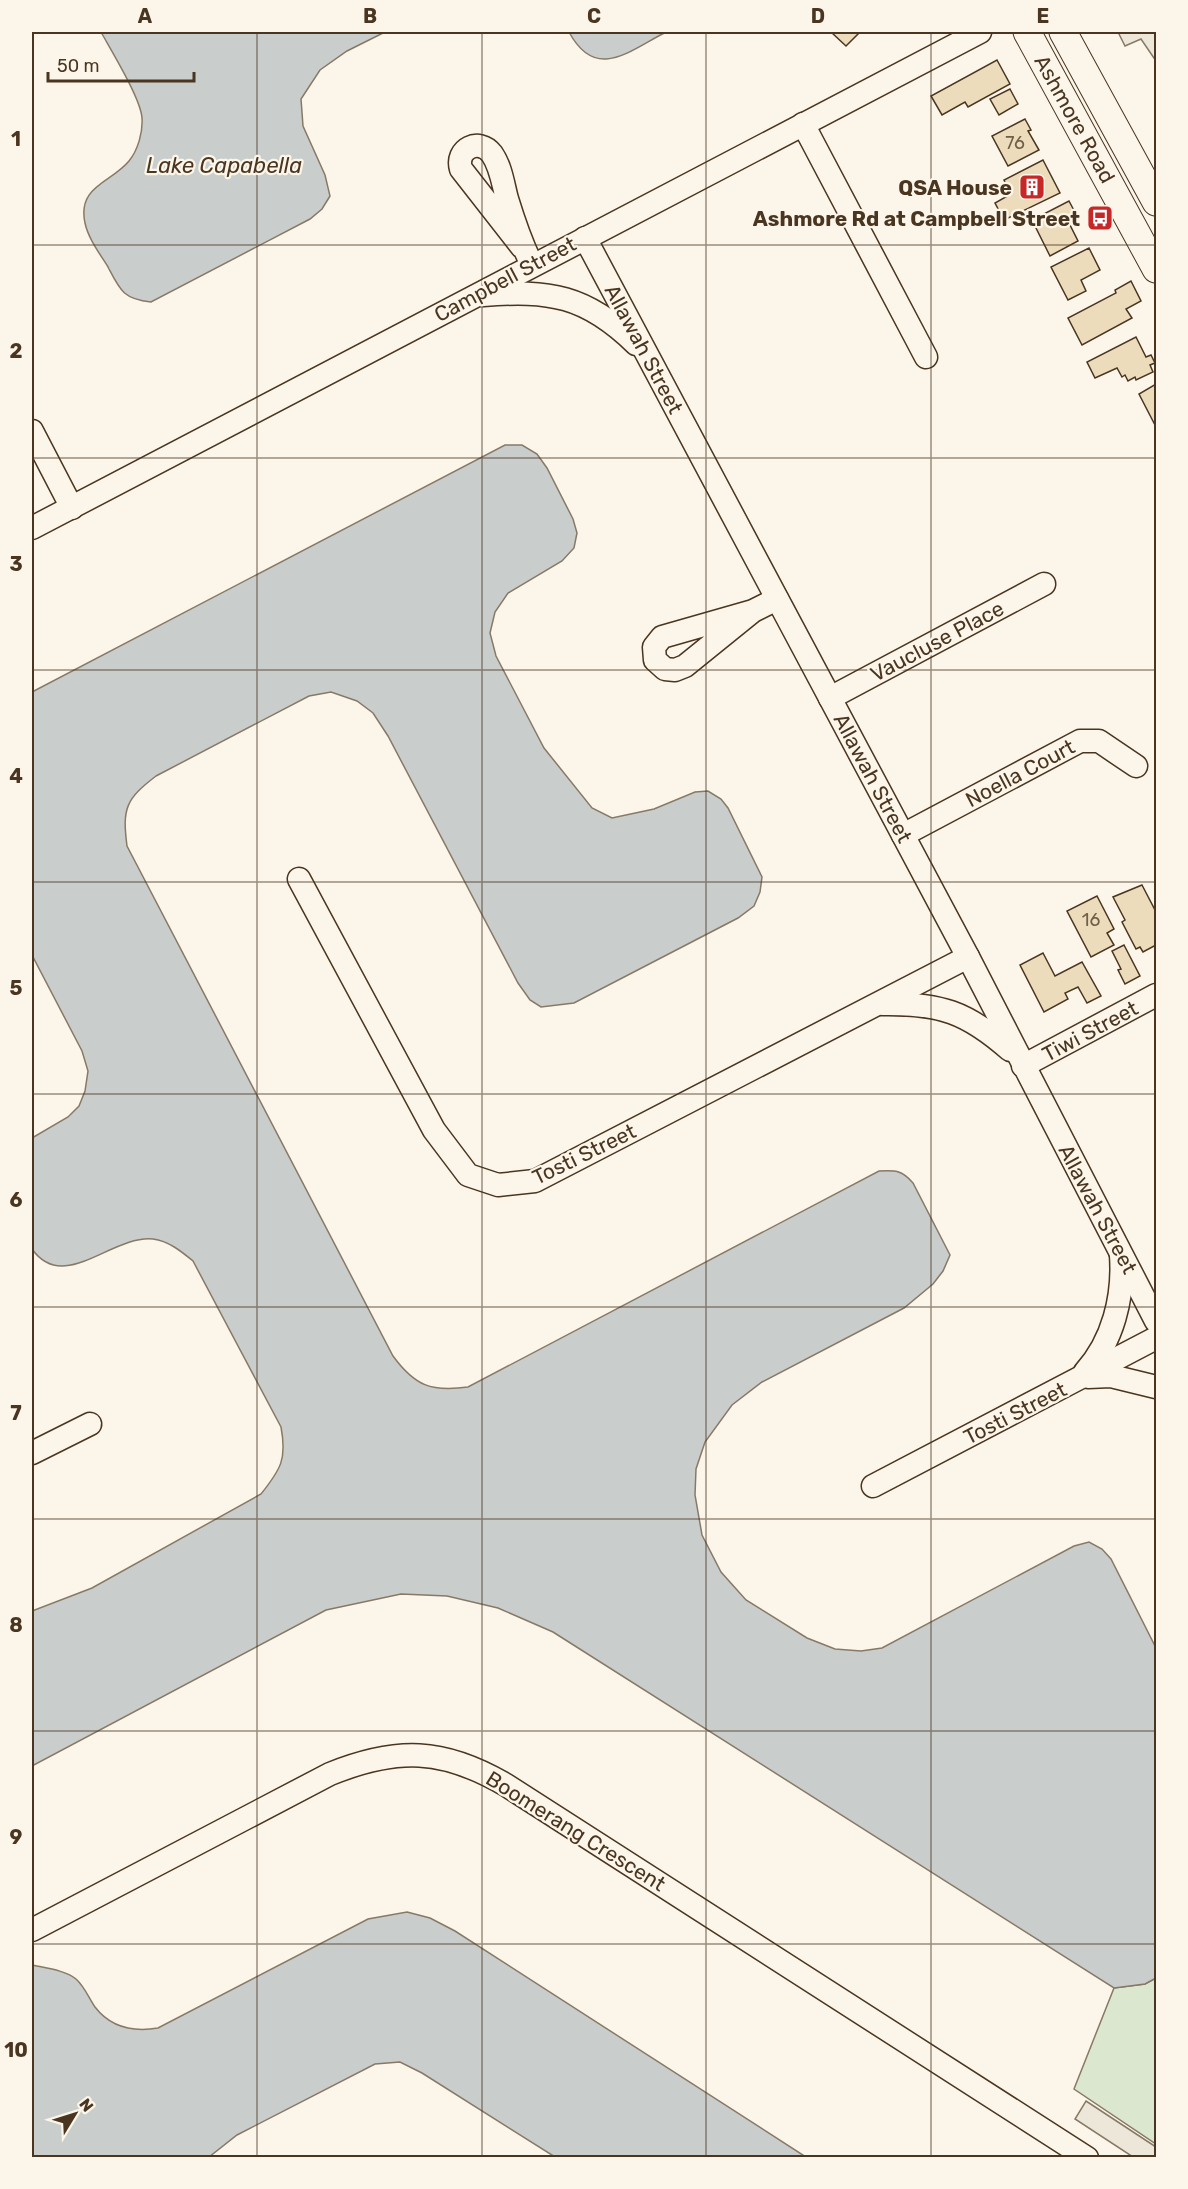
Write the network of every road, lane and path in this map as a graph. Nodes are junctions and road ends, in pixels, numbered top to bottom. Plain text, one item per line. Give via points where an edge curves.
1 (980, 32) edge
2 (1027, 32) edge
3 (1063, 32) edge
4 (803, 124) junction
5 (1156, 202) edge
6 (585, 238) junction
7 (1156, 269) edge
8 (474, 296) junction
9 (927, 357) dead end
10 (649, 358) junction
11 (32, 431) edge
12 (72, 508) junction
13 (32, 528) edge
14 (1044, 584) dead end
15 (777, 599) junction
16 (753, 611) dead end
17 (830, 698) junction
18 (1136, 766) dead end
19 (903, 835) junction
20 (298, 879) dead end
21 (968, 957) junction
22 (1156, 995) edge
23 (879, 1004) junction
24 (1020, 1061) junction
25 (1121, 1253) junction
26 (1156, 1321) edge
27 (1156, 1338) edge
28 (1078, 1380) junction
29 (1156, 1387) edge
30 (90, 1424) dead end
31 (32, 1453) edge
32 (873, 1486) dead end
33 (32, 1930) edge
34 (1087, 2157) edge

1 - 4 street, Campbell Street
2 - 7 main road, Ashmore Road
3 - 5 main road, Ashmore Road
4 - 6 street, Campbell Street
4 - 9 street
6 - 8 street, Campbell Street via 527,256
6 - 10 street, Allawah Street
8 - 10 street via 530,292 574,301 614,324
8 - 12 street, Campbell Street
10 - 15 street, Allawah Street
11 - 12 street
12 - 13 street, Campbell Street
14 - 17 street, Vaucluse Place
15 - 16 street
15 - 17 street, Allawah Street
17 - 19 street, Allawah Street
18 - 19 street, Noella Court via 1099,741 1080,741
19 - 21 street, Allawah Street
20 - 23 street, Tosti Street via 434,1130 468,1174 498,1185 535,1181
21 - 23 street, Tosti Street
21 - 24 street, Allawah Street
22 - 24 street, Tiwi Street
23 - 24 street via 922,1005 952,1011 984,1028
24 - 25 street, Allawah Street
25 - 26 street, Allawah Street
25 - 28 street via 1120,1293 1113,1325 1098,1356
27 - 28 street, Tosti Street
28 - 29 street via 1111,1376
28 - 32 street, Tosti Street
30 - 31 street
33 - 34 street, Boomerang Crescent via 330,1774 361,1762 395,1756 438,1758 482,1770

